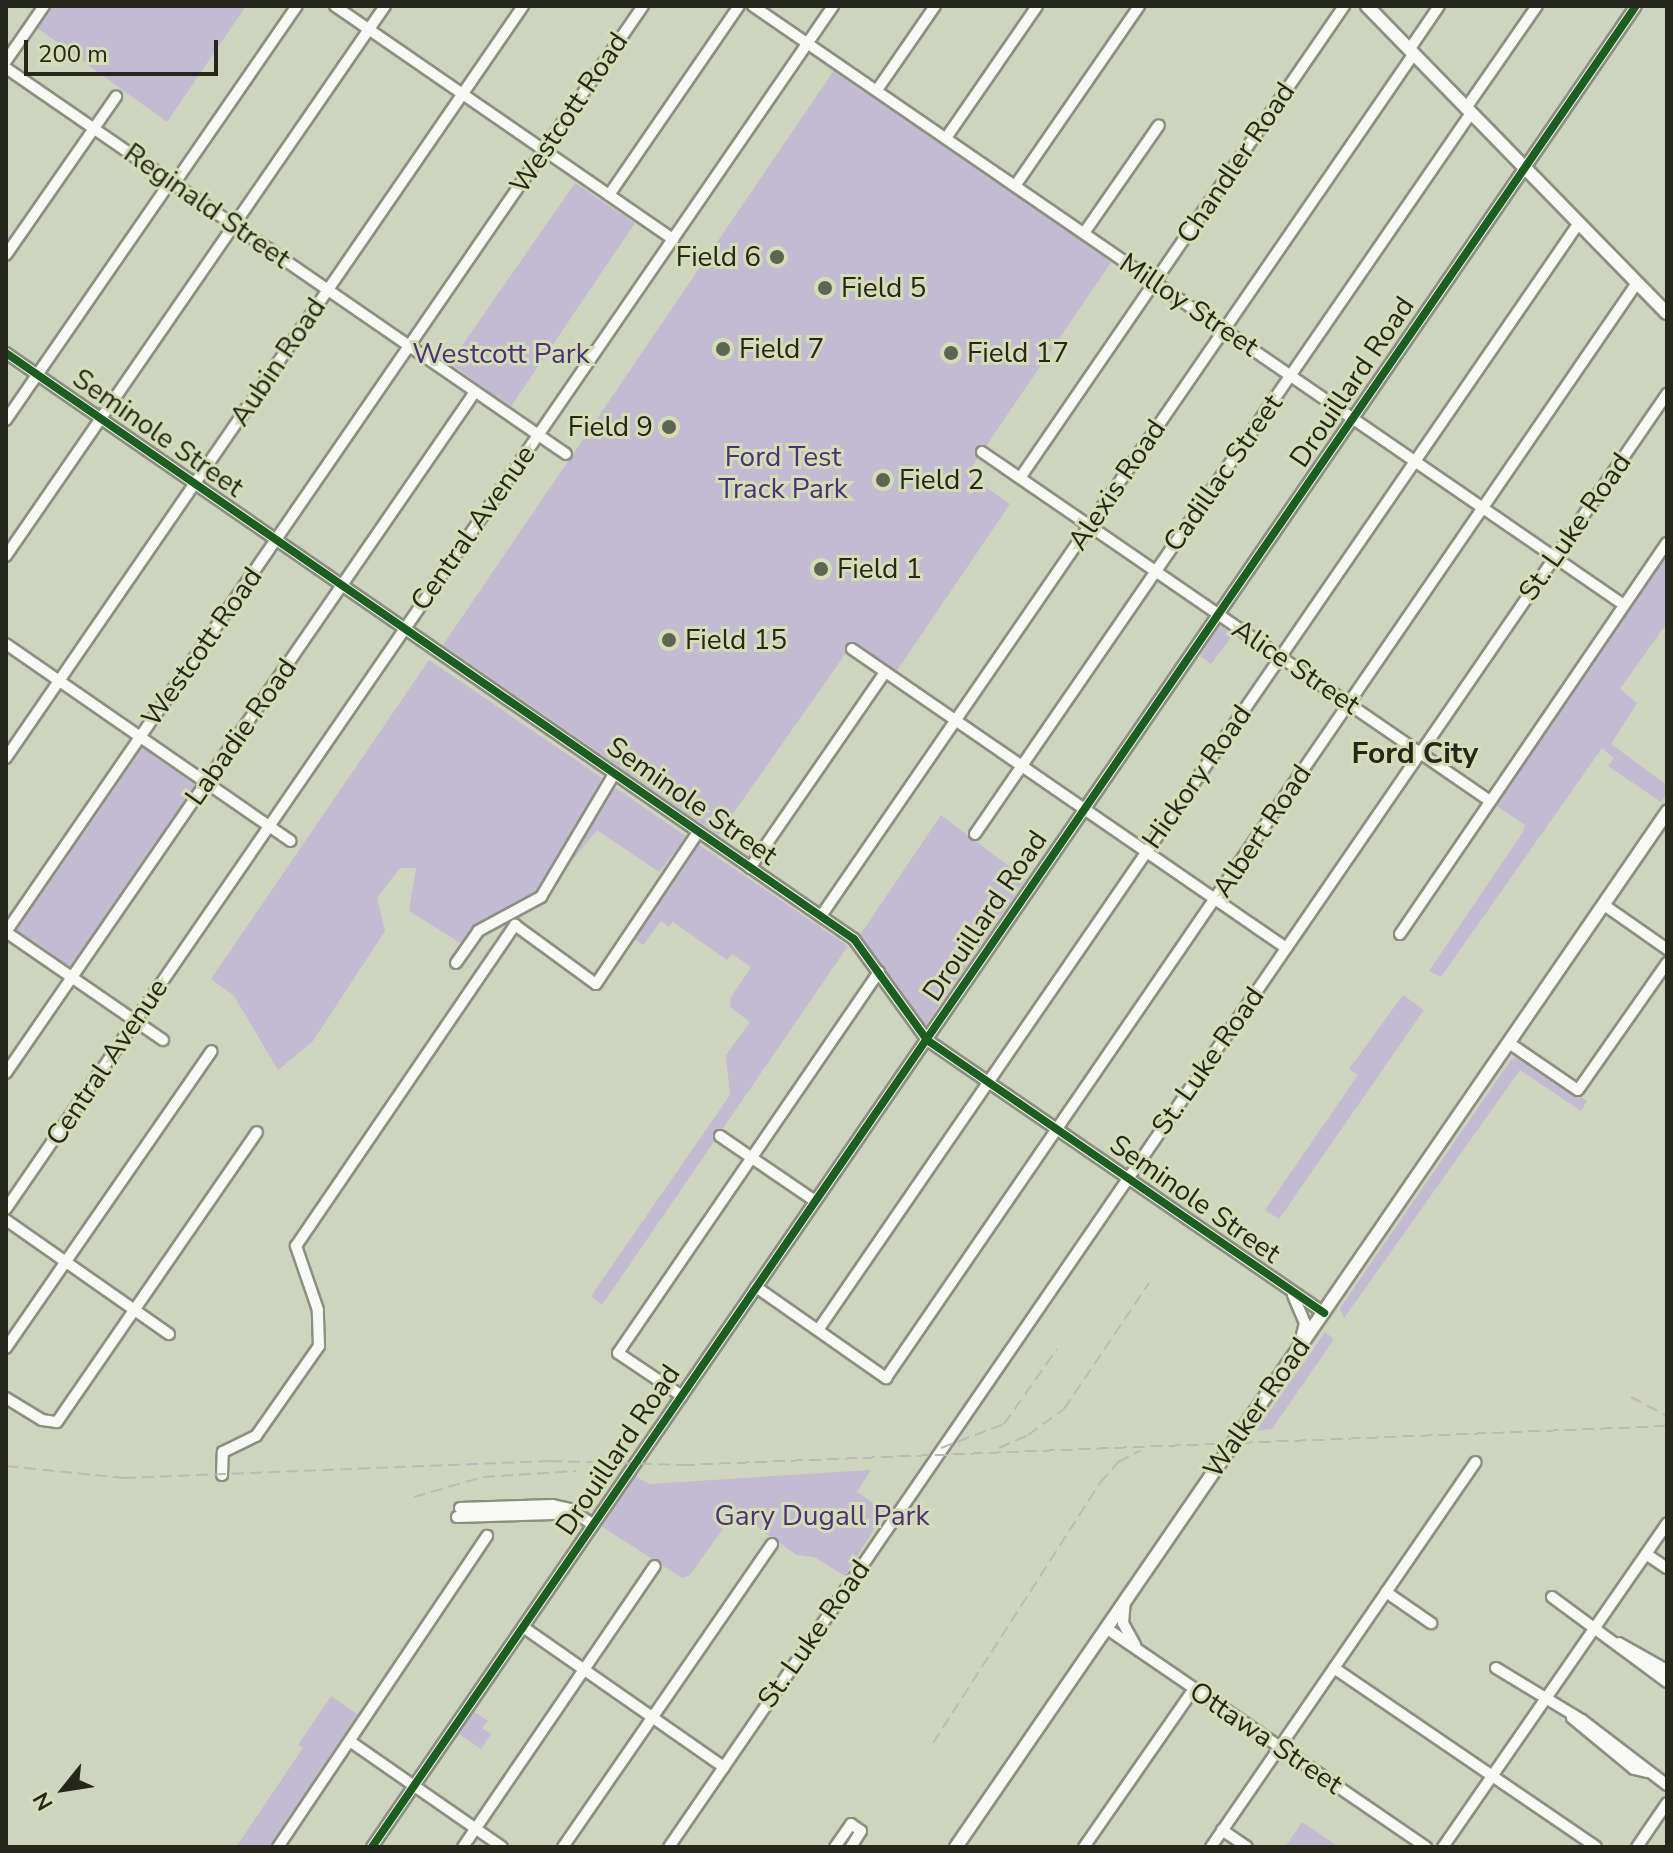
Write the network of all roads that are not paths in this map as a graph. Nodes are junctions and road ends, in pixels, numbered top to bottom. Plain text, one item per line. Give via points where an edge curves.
1 (44, 6) edge
2 (297, 6) edge
3 (335, 6) edge
4 (385, 6) edge
5 (523, 6) edge
6 (643, 6) edge
7 (739, 6) edge
8 (753, 6) edge
9 (833, 6) edge
10 (935, 6) edge
11 (1037, 6) edge
12 (1139, 6) edge
13 (1344, 6) edge
14 (1367, 6) edge
15 (1439, 6) edge
16 (1537, 6) edge
17 (1636, 6) edge
18 (369, 30) junction
19 (807, 43) junction
20 (1411, 52) junction
21 (6, 61) edge
22 (6, 68) edge
23 (877, 90) junction
24 (462, 95) junction
25 (116, 97) dead end
26 (1469, 111) junction
27 (1159, 125) dead end
28 (94, 128) junction
29 (946, 138) junction
30 (544, 151) junction
31 (1525, 168) junction
32 (173, 183) junction
33 (1015, 186) junction
34 (609, 195) junction
35 (1578, 224) junction
36 (235, 225) junction
37 (1084, 233) junction
38 (673, 239) junction
39 (6, 255) edge
40 (1155, 281) junction
41 (1637, 283) junction
42 (328, 290) junction
43 (1667, 313) edge
44 (1224, 329) junction
45 (410, 346) junction
46 (6, 353) edge
47 (37, 375) junction
48 (1291, 375) junction
49 (475, 392) junction
50 (1667, 394) edge
51 (1354, 418) junction
52 (6, 420) edge
53 (100, 420) junction
54 (537, 434) junction
55 (982, 452) dead end
56 (566, 454) dead end
57 (1415, 460) junction
58 (1020, 478) junction
59 (194, 485) junction
60 (1483, 508) junction
61 (1090, 525) junction
62 (276, 541) junction
63 (1667, 543) edge
64 (6, 556) edge
65 (1555, 557) junction
66 (1156, 571) junction
67 (341, 586) junction
68 (1624, 605) junction
69 (1219, 614) junction
70 (404, 629) junction
71 (6, 644) edge
72 (852, 649) dead end
73 (1280, 656) junction
74 (885, 672) junction
75 (59, 681) junction
76 (1349, 704) junction
77 (955, 721) junction
78 (141, 737) junction
79 (1420, 753) junction
80 (6, 758) edge
81 (1021, 767) junction
82 (614, 774) junction
83 (206, 782) junction
84 (1490, 801) junction
85 (1085, 809) junction
86 (1667, 812) edge
87 (269, 826) junction
88 (698, 832) junction
89 (975, 834) dead end
90 (291, 841) dead end
91 (1146, 851) junction
92 (750, 868) junction
93 (1215, 899) junction
94 (1604, 905) junction
95 (821, 916) junction
96 (6, 932) edge
97 (1400, 934) dead end
98 (1286, 948) junction
99 (1667, 949) edge
100 (456, 963) dead end
101 (1667, 963) edge
102 (879, 972) junction
103 (72, 978) junction
104 (135, 1021) junction
105 (163, 1040) dead end
106 (927, 1040) junction
107 (1509, 1043) junction
108 (212, 1051) dead end
109 (6, 1073) edge
110 (988, 1082) junction
111 (1057, 1129) junction
112 (257, 1132) dead end
113 (720, 1136) dead end
114 (752, 1158) junction
115 (1127, 1178) junction
116 (815, 1201) junction
117 (6, 1209) edge
118 (6, 1220) edge
119 (66, 1262) junction
120 (756, 1287) junction
121 (1289, 1290) junction
122 (134, 1310) junction
123 (1324, 1313) junction
124 (818, 1330) junction
125 (169, 1334) dead end
126 (6, 1348) edge
127 (1298, 1349) junction
128 (682, 1396) junction
129 (6, 1398) edge
130 (1476, 1462) dead end
131 (222, 1475) dead end
132 (458, 1512) dead end
133 (1667, 1523) edge
134 (593, 1525) junction
135 (487, 1536) dead end
136 (772, 1544) dead end
137 (1646, 1554) junction
138 (655, 1566) dead end
139 (1667, 1568) edge
140 (1386, 1592) junction
141 (1552, 1597) dead end
142 (1125, 1600) junction
143 (1431, 1623) dead end
144 (523, 1627) junction
145 (1595, 1627) junction
146 (1106, 1628) junction
147 (1619, 1643) junction
148 (1138, 1650) junction
149 (1334, 1668) junction
150 (1496, 1668) dead end
151 (584, 1670) junction
152 (1667, 1670) edge
153 (1667, 1682) edge
154 (1194, 1689) junction
155 (1545, 1700) junction
156 (652, 1718) junction
157 (351, 1742) junction
158 (1280, 1747) junction
159 (724, 1767) junction
160 (1492, 1776) junction
161 (1667, 1785) edge
162 (414, 1786) junction
163 (1667, 1803) edge
164 (476, 1828) junction
165 (1222, 1830) junction
166 (278, 1847) edge
167 (372, 1847) edge
168 (463, 1847) edge
169 (502, 1847) edge
170 (563, 1847) edge
171 (669, 1847) edge
172 (835, 1847) edge
173 (851, 1847) edge
174 (956, 1847) edge
175 (1084, 1847) edge
176 (1211, 1847) edge
177 (1247, 1847) edge
178 (1426, 1847) edge
179 (1443, 1847) edge
180 (1596, 1847) edge
181 (1637, 1847) edge

1 - 21 street
2 - 32 street
3 - 18 street
4 - 18 street
5 - 24 street, Aubin Road
6 - 30 street, Westcott Road
7 - 34 street
8 - 19 street, Milloy Street
9 - 19 street, Central Avenue
10 - 23 street
11 - 29 street
12 - 33 street
13 - 40 street, Chandler Road
14 - 20 main road
15 - 20 street, Alexis Road
16 - 26 street, Cadillac Street
17 - 31 street, Drouillard Road
18 - 24 street
18 - 36 street
19 - 23 street, Milloy Street
19 - 38 street, Central Avenue
20 - 26 main road
20 - 44 street, Alexis Road
22 - 28 street, Reginald Street
23 - 29 street, Milloy Street
24 - 30 street
24 - 42 street, Aubin Road
25 - 28 street
26 - 31 main road
26 - 48 street, Cadillac Street
27 - 37 street
28 - 32 street, Reginald Street
28 - 39 street
29 - 33 street, Milloy Street
30 - 34 street
30 - 45 street, Westcott Road
31 - 35 main road
31 - 51 street, Drouillard Road
32 - 36 street, Reginald Street
32 - 47 street
33 - 37 street, Milloy Street
34 - 38 street
35 - 41 main road
35 - 57 street, Hickory Road
36 - 42 street, Reginald Street
36 - 53 street
37 - 40 street, Milloy Street
38 - 54 street, Central Avenue
40 - 44 street, Milloy Street
40 - 58 street, Chandler Road
41 - 43 main road
41 - 60 street, Albert Road
42 - 45 street, Reginald Street
42 - 59 street, Aubin Road
44 - 48 street, Milloy Street
44 - 61 street, Alexis Road
45 - 49 street, Reginald Street
45 - 62 street, Westcott Road
46 - 47 street, Seminole Street
47 - 52 street
47 - 53 street, Seminole Street
48 - 51 street, Milloy Street
48 - 66 street, Cadillac Street
49 - 54 street, Reginald Street
49 - 67 street, Labadie Road
50 - 65 street, St. Luke Road
51 - 57 street, Milloy Street
51 - 69 street, Drouillard Road
53 - 59 street, Seminole Street
53 - 64 street
54 - 56 street, Reginald Street
54 - 70 street, Central Avenue
55 - 58 street, Alice Street
57 - 60 street, Milloy Street
57 - 73 street, Hickory Road
58 - 61 street, Alice Street
59 - 62 street, Seminole Street
59 - 75 street, Aubin Road
60 - 65 street, Milloy Street
60 - 76 street, Albert Road
61 - 66 street, Alice Street
61 - 77 street, Alexis Road
62 - 67 street, Seminole Street
62 - 78 street, Westcott Road
63 - 68 street
65 - 68 street, Milloy Street
65 - 79 street, St. Luke Road
66 - 69 street, Alice Street
66 - 81 street, Cadillac Street
67 - 70 street, Seminole Street
67 - 83 street, Labadie Road
68 - 84 street
69 - 73 street, Alice Street
69 - 85 street, Drouillard Road
70 - 82 street, Seminole Street
70 - 87 street, Central Avenue
71 - 75 street
72 - 74 street
73 - 76 street, Alice Street
73 - 91 street, Hickory Road
74 - 77 street
74 - 92 street
75 - 78 street
75 - 80 street, Aubin Road
76 - 79 street, Alice Street
76 - 93 street, Albert Road
77 - 81 street
77 - 95 street, Alexis Road
78 - 83 street
78 - 96 street, Westcott Road
79 - 84 street, Alice Street
79 - 98 street, St. Luke Road
81 - 85 street
81 - 89 street, Cadillac Street
82 - 88 street, Seminole Street
82 - 100 street via 541,897 478,931
83 - 87 street
83 - 103 street, Labadie Road
84 - 97 street
85 - 91 street
85 - 106 street, Drouillard Road
86 - 94 main road, Walker Road
87 - 90 street
87 - 104 street, Central Avenue
88 - 92 street, Seminole Street
88 - 131 street via 632,931 620,937 590,980 515,925 296,1246 318,1310 319,1346 256,1436 223,1452
91 - 93 street
91 - 110 street, Hickory Road
92 - 95 street, Seminole Street
93 - 98 street
93 - 111 street, Albert Road
94 - 99 street
94 - 107 main road, Walker Road
95 - 102 street, Seminole Street via 854,939
96 - 103 street
98 - 115 street, St. Luke Road
101 - 107 street via 1578,1090
102 - 106 street, Seminole Street
102 - 114 street
103 - 104 street
103 - 109 street, Labadie Road
104 - 105 street
104 - 117 street, Central Avenue
106 - 110 street, Seminole Street
106 - 116 street, Drouillard Road
107 - 123 main road, Walker Road
108 - 119 street
110 - 111 street, Seminole Street
110 - 124 street, Hickory Road
111 - 115 street, Seminole Street
111 - 124 street, Albert Road via 886,1378
112 - 122 street
113 - 114 street
114 - 116 street
114 - 128 street via 618,1353
115 - 121 street, Seminole Street
115 - 159 street, St. Luke Road
116 - 120 street, Drouillard Road
118 - 119 street
119 - 122 street
119 - 126 street
120 - 124 street
120 - 128 street, Drouillard Road
121 - 123 street, Seminole Street
121 - 127 street via 1305,1323
122 - 125 street
122 - 129 street via 57,1422
123 - 127 main road, Walker Road
127 - 142 main road, Walker Road
128 - 134 street, Drouillard Road
130 - 140 street
132 - 134 street via 553,1514 563,1509
133 - 137 street
134 - 144 street, Drouillard Road
135 - 157 street
136 - 156 street
137 - 139 street
137 - 145 street
138 - 151 street
140 - 143 street
140 - 149 street
141 - 145 street
142 - 146 main road, Walker Road
142 - 148 street via 1123,1623
144 - 151 street
144 - 162 street, Drouillard Road
145 - 147 street
145 - 155 street
146 - 148 street, Ottawa Street
146 - 174 main road, Walker Road
147 - 152 street
147 - 153 street
148 - 154 street, Ottawa Street
149 - 158 street
149 - 160 street
150 - 155 street
151 - 156 street
151 - 164 street
154 - 158 street, Ottawa Street
154 - 175 street
155 - 160 street
155 - 161 street via 1634,1769
156 - 159 street
156 - 170 street
157 - 162 street
157 - 166 street
158 - 165 street
158 - 178 street, Ottawa Street
159 - 171 street, St. Luke Road
160 - 179 street
160 - 180 street
162 - 164 street
162 - 167 street, Drouillard Road
163 - 181 street
164 - 168 street
164 - 169 street
165 - 176 street
165 - 177 street
172 - 173 street via 851,1824 861,1831

